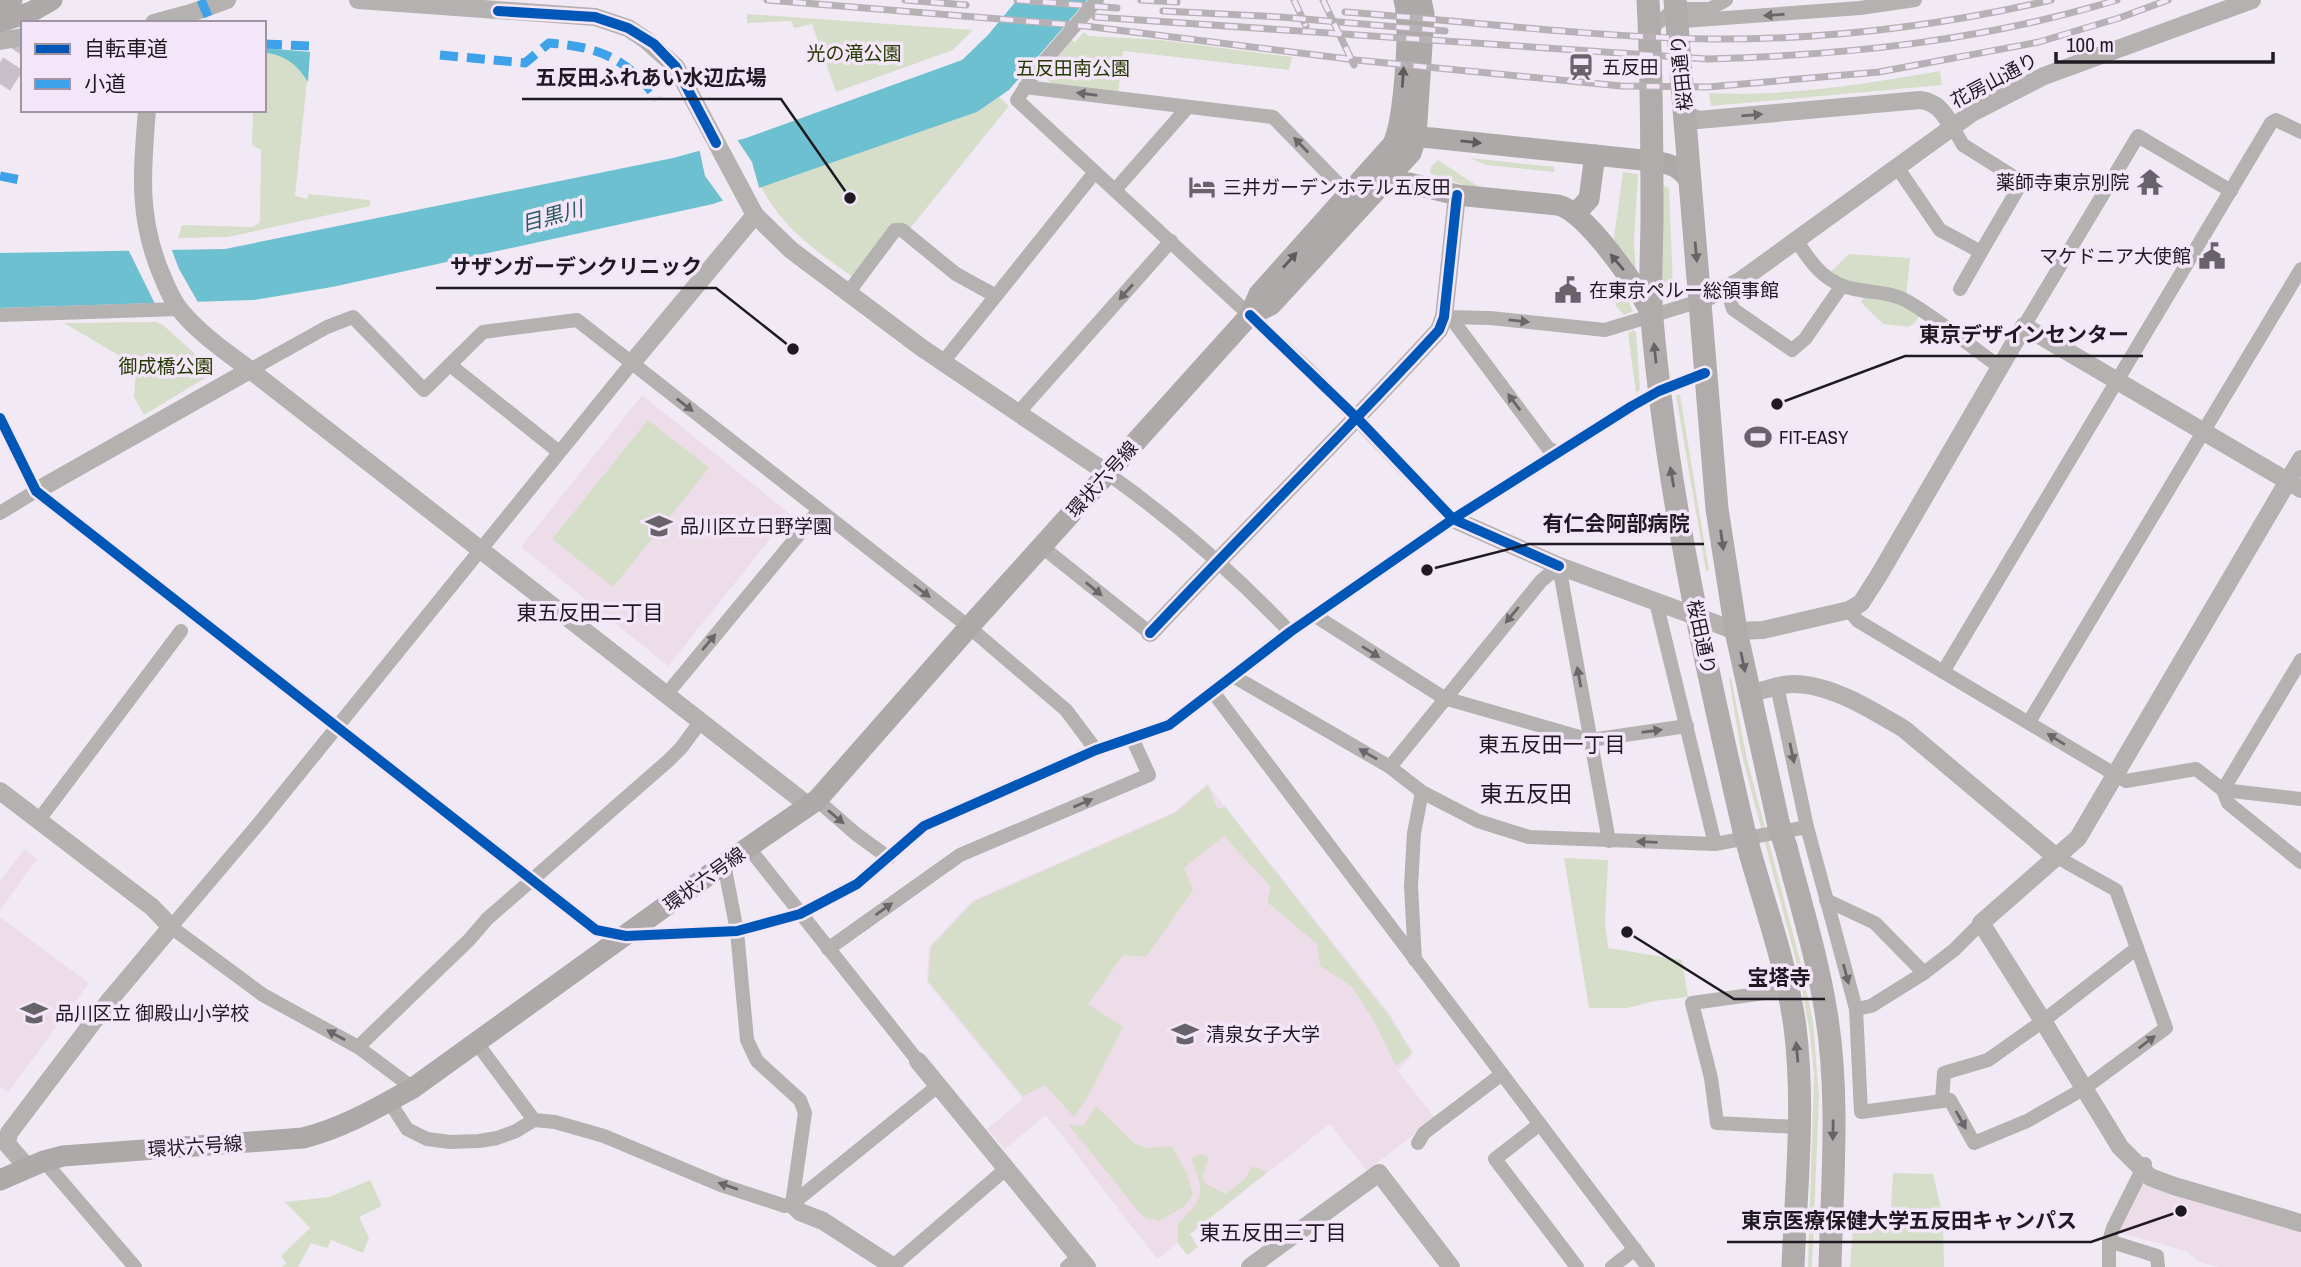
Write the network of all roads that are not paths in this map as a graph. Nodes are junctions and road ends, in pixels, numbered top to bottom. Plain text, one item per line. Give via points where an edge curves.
1 (12, 0) edge
2 (52, 0) edge
3 (227, 0) edge
4 (358, 0) edge
5 (1097, 0) edge
6 (1404, 0) edge
7 (1422, 0) edge
8 (1648, 0) edge
9 (1727, 0) edge
10 (1915, 0) edge
11 (2252, 0) edge
12 (0, 3) edge
13 (1674, 9) edge
14 (1742, 17) junction
15 (161, 21) edge
16 (0, 22) edge
17 (1649, 30) junction
18 (21, 37) edge
19 (0, 41) edge
20 (1025, 87) junction
21 (1187, 108) junction
22 (147, 112) edge
23 (1685, 114) junction
24 (1952, 126) junction
25 (2301, 132) edge
26 (1424, 137) junction
27 (1595, 155) junction
28 (1407, 158) junction
29 (1652, 161) junction
30 (1897, 167) junction
31 (1095, 172) junction
32 (1385, 183) junction
33 (1690, 184) junction
34 (1115, 190) junction
35 (2231, 191) junction
36 (1348, 194) junction
37 (1457, 195) junction
38 (1575, 214) junction
39 (755, 215) junction
40 (1796, 239) junction
41 (1171, 241) junction
42 (1981, 252) junction
43 (2301, 269) edge
44 (1841, 287) junction
45 (1727, 289) junction
46 (1960, 289) dead end
47 (848, 293) junction
48 (996, 296) junction
49 (1700, 300) junction
50 (177, 306) junction
51 (1250, 314) junction
52 (0, 315) edge
53 (1652, 315) junction
54 (1448, 318) junction
55 (2024, 326) junction
56 (943, 362) junction
57 (631, 364) junction
58 (450, 365) junction
59 (2000, 367) junction
60 (250, 370) junction
61 (1705, 373) junction
62 (2119, 380) junction
63 (1659, 391) junction
64 (1018, 412) junction
65 (0, 418) edge
66 (1358, 419) junction
67 (2204, 433) junction
68 (559, 452) junction
69 (1558, 453) junction
70 (2301, 459) edge
71 (1107, 473) junction
72 (2294, 485) edge
73 (36, 491) junction
74 (819, 510) junction
75 (0, 513) edge
76 (1453, 519) junction
77 (1041, 546) junction
78 (480, 550) junction
79 (1217, 561) junction
80 (1559, 566) junction
81 (1656, 602) junction
82 (1849, 610) junction
83 (1314, 615) junction
84 (1697, 617) junction
85 (969, 627) junction
86 (181, 631) dead end
87 (1736, 631) junction
88 (1290, 632) junction
89 (1150, 633) joint
90 (2301, 660) edge
91 (1944, 672) junction
92 (1233, 676) junction
93 (1777, 686) junction
94 (1213, 692) junction
95 (1750, 693) junction
96 (666, 695) junction
97 (1444, 698) junction
98 (701, 721) junction
99 (2029, 722) junction
100 (1687, 726) junction
101 (336, 727) junction
102 (1132, 738) junction
103 (1590, 740) junction
104 (1096, 750) junction
105 (1390, 767) junction
106 (2114, 776) junction
107 (2223, 790) junction
108 (0, 791) edge
109 (1422, 792) junction
110 (2301, 799) edge
111 (813, 803) junction
112 (38, 821) junction
113 (1807, 827) junction
114 (1609, 841) junction
115 (1715, 844) junction
116 (748, 847) junction
117 (2055, 856) junction
118 (889, 858) junction
119 (2301, 862) edge
120 (723, 864) junction
121 (531, 880) junction
122 (1826, 900) junction
123 (800, 914) junction
124 (1981, 923) junction
125 (171, 927) junction
126 (737, 931) junction
127 (626, 936) junction
128 (2137, 948) junction
129 (828, 949) junction
130 (1415, 960) junction
131 (1924, 973) junction
132 (1788, 993) junction
133 (1856, 1009) junction
134 (2043, 1021) junction
135 (476, 1042) junction
136 (358, 1047) junction
137 (918, 1061) joint
138 (1502, 1074) junction
139 (1832, 1077) junction
140 (1860, 1078) junction
141 (939, 1085) junction
142 (413, 1088) junction
143 (2085, 1088) junction
144 (390, 1101) junction
145 (1942, 1101) junction
146 (534, 1120) junction
147 (1540, 1124) junction
148 (1797, 1127) junction
149 (1418, 1143) dead end
150 (36, 1165) junction
151 (2143, 1166) junction
152 (1007, 1168) junction
153 (0, 1180) edge
154 (792, 1204) junction
155 (2301, 1223) edge
156 (2109, 1241) junction
157 (1635, 1249) junction
158 (1078, 1264) edge
159 (894, 1266) edge
160 (1449, 1266) edge
161 (135, 1267) edge
162 (1250, 1267) edge
163 (1577, 1267) edge
164 (1612, 1267) edge
165 (1648, 1267) edge
166 (1793, 1267) edge
167 (1830, 1267) edge
168 (2109, 1267) edge
169 (2158, 1267) edge

1 - 12 main road, bridge
2 - 16 main road
3 - 15 street
4 - 39 street via 595,17 628,28 654,44 676,67
5 - 20 street
28 -> 6 main road, 環状六号線 via 1400,117 1408,22
7 - 26 main road, 環状六号線
8 - 17 highway, 桜田通り
9 - 13 street via 1710,9
9 - 14 street via 1729,8
10 -> 14 street
11 - 24 street, 花房山通り via 2043,76
13 - 14 street via 1684,21
13 - 17 street
13 - 23 highway, 桜田通り
17 - 29 highway, 桜田通り
18 - 19 street
21 -> 20 street
20 - 31 street via 1017,100 1021,106
21 - 34 street
36 -> 21 street via 1273,117
22 - 50 street via 142,185 151,247
23 -> 24 street, 花房山通り via 1699,120 1920,100 1935,104
23 - 33 highway, 桜田通り
24 - 30 street, 花房山通り
24 - 42 street via 1963,145 2022,182
25 - 35 street via 2282,121 2272,123
26 -> 27 main road
26 - 28 main road, 環状六号線
27 - 29 main road
27 - 38 main road via 1589,199
28 - 32 main road, 環状六号線
28 - 36 main road, 環状六号線
28 - 37 main road
29 - 33 main road via 1675,167
29 - 53 highway, 桜田通り
30 - 40 street, 花房山通り
30 - 42 street via 1940,230
31 - 34 street
31 - 48 street
32 - 37 main road via 1409,183
32 - 51 main road, 環状六号線 via 1270,305
33 -> 49 highway, 桜田通り
34 - 41 street
35 - 55 street via 2138,136
35 - 62 street
51 -> 36 main road, 環状六号線 via 1259,294
37 - 38 main road via 1558,205
37 - 54 street
53 -> 38 main road via 1632,280
39 - 47 street via 791,250
39 - 57 street
40 - 44 street via 1825,277
40 - 45 street, 花房山通り
41 - 51 street
41 -> 64 street
42 - 46 street
43 - 67 street
44 - 45 street via 1805,339 1792,349 1733,309
44 - 59 street via 1906,300
45 - 49 street, 花房山通り
47 - 48 street via 895,230 902,230 956,274
47 - 56 street
48 - 56 street
49 - 53 street
49 - 61 highway, 桜田通り
50 - 52 street
50 - 60 street
51 - 66 street
51 - 71 main road, 環状六号線
54 -> 53 street via 1605,330
63 -> 53 highway, 桜田通り
54 - 66 street
69 -> 54 street via 1548,447
55 - 59 street
55 - 62 street
56 - 64 street
57 - 58 street via 577,320 483,332
57 - 68 street
57 -> 74 street
58 - 60 street via 424,390 353,317
58 - 68 street
59 - 82 street via 1879,575 1861,603
60 - 73 street
60 - 78 street
61 - 63 street
61 -> 87 highway, 桜田通り via 1717,509
62 - 67 street
62 - 91 street
63 - 69 street
84 -> 63 highway, 桜田通り
64 - 71 street
65 - 73 street
66 - 76 street
66 - 79 street
67 - 72 street
67 - 99 street
68 - 78 street
69 - 76 street
70 - 72 street
71 - 77 main road, 環状六号線
71 - 79 street
72 - 106 street
73 - 75 street
73 - 101 street
74 -> 85 street
96 -> 74 street
76 - 80 street
76 - 83 street
77 - 85 main road, 環状六号線
77 -> 89 street
78 - 96 street
78 - 101 street
79 - 88 street
79 - 89 street
80 - 81 street
80 -> 97 street via 1541,581
103 -> 80 street
81 - 84 street
81 - 100 street
82 - 87 street via 1763,630
82 - 91 street via 1858,621
83 - 88 street
83 -> 97 street
84 - 87 street
84 - 132 highway, 桜田通り, bridge via 1744,831
85 - 104 street via 1066,710
85 - 111 main road, 環状六号線
86 - 112 street
87 -> 95 highway, 桜田通り
88 - 92 street
90 - 107 street
91 - 99 street
92 - 94 street
105 -> 92 street
93 - 95 street
93 -> 113 street
93 - 117 street via 1816,687 1904,729
94 - 102 street via 1169,725
94 - 130 street
95 - 139 highway, 桜田通り via 1818,969
96 - 98 street
97 - 103 street
97 - 105 street
98 - 111 street
98 - 121 street via 668,761
106 -> 99 street
103 -> 100 street
100 - 115 street
101 - 121 street
101 - 125 street
102 - 104 street
129 -> 102 street via 960,856 1149,775
103 - 114 street
104 - 118 street via 924,826
105 - 109 street
106 - 107 street via 2126,781 2196,769
106 - 117 street via 2078,838
107 - 110 street
107 - 119 street via 2228,803
108 - 112 street
109 - 114 street via 1478,821 1529,837
109 - 130 street via 1411,886
111 - 116 main road, 環状六号線
111 -> 118 street
112 - 125 street via 152,907
113 - 115 street
113 - 122 street
115 -> 114 street
116 - 120 main road, 環状六号線
116 - 123 street
117 - 124 street
117 - 128 street via 2116,890
118 - 123 street via 858,884
120 - 126 street
120 - 127 main road, 環状六号線
121 - 127 street via 596,930
121 - 136 street
122 - 131 street via 1875,923
122 -> 133 street
123 - 126 street
123 - 129 street
124 - 131 street
124 - 134 street
136 -> 125 street via 263,996
125 - 150 street via 9,1133 7,1144
126 - 127 street
126 - 154 street via 747,1040 757,1061 800,1100 804,1113
127 - 135 main road, 環状六号線
128 - 134 street
143 -> 128 street via 2166,1028
129 - 137 street
130 - 138 street
131 - 133 street via 1871,1006
148 -> 132 highway, 桜田通り via 1798,1057
132 - 148 street via 1692,1003 1717,1123
133 - 140 street
134 - 143 street
134 - 145 street via 1988,1060 1944,1073
135 - 142 main road, 環状六号線
135 - 146 street
136 - 142 street
137 - 141 street
138 - 147 street
138 - 149 street via 1424,1133
139 - 140 street
139 -> 167 highway, 桜田通り
140 - 145 street via 1861,1112
141 - 152 street
141 - 154 street
142 - 144 main road, 環状六号線
145 -> 143 street via 1950,1100 1974,1143 2027,1121
143 - 151 street via 2120,1147
144 - 146 street via 407,1129 438,1141 496,1138
144 - 150 main road, 環状六号線 via 340,1127 303,1138 99,1152
154 -> 146 street via 776,1204 721,1185 592,1132
147 - 157 street
147 - 163 street via 1495,1159
148 - 166 highway, 桜田通り
150 - 153 main road, 環状六号線
150 - 161 street
151 - 155 street via 2150,1177 2174,1186
151 - 156 street
152 - 158 street
152 - 159 street
154 - 159 street
156 - 168 street
156 - 169 street via 2157,1256
157 - 164 street
157 - 165 street
160 - 162 street via 1379,1174

